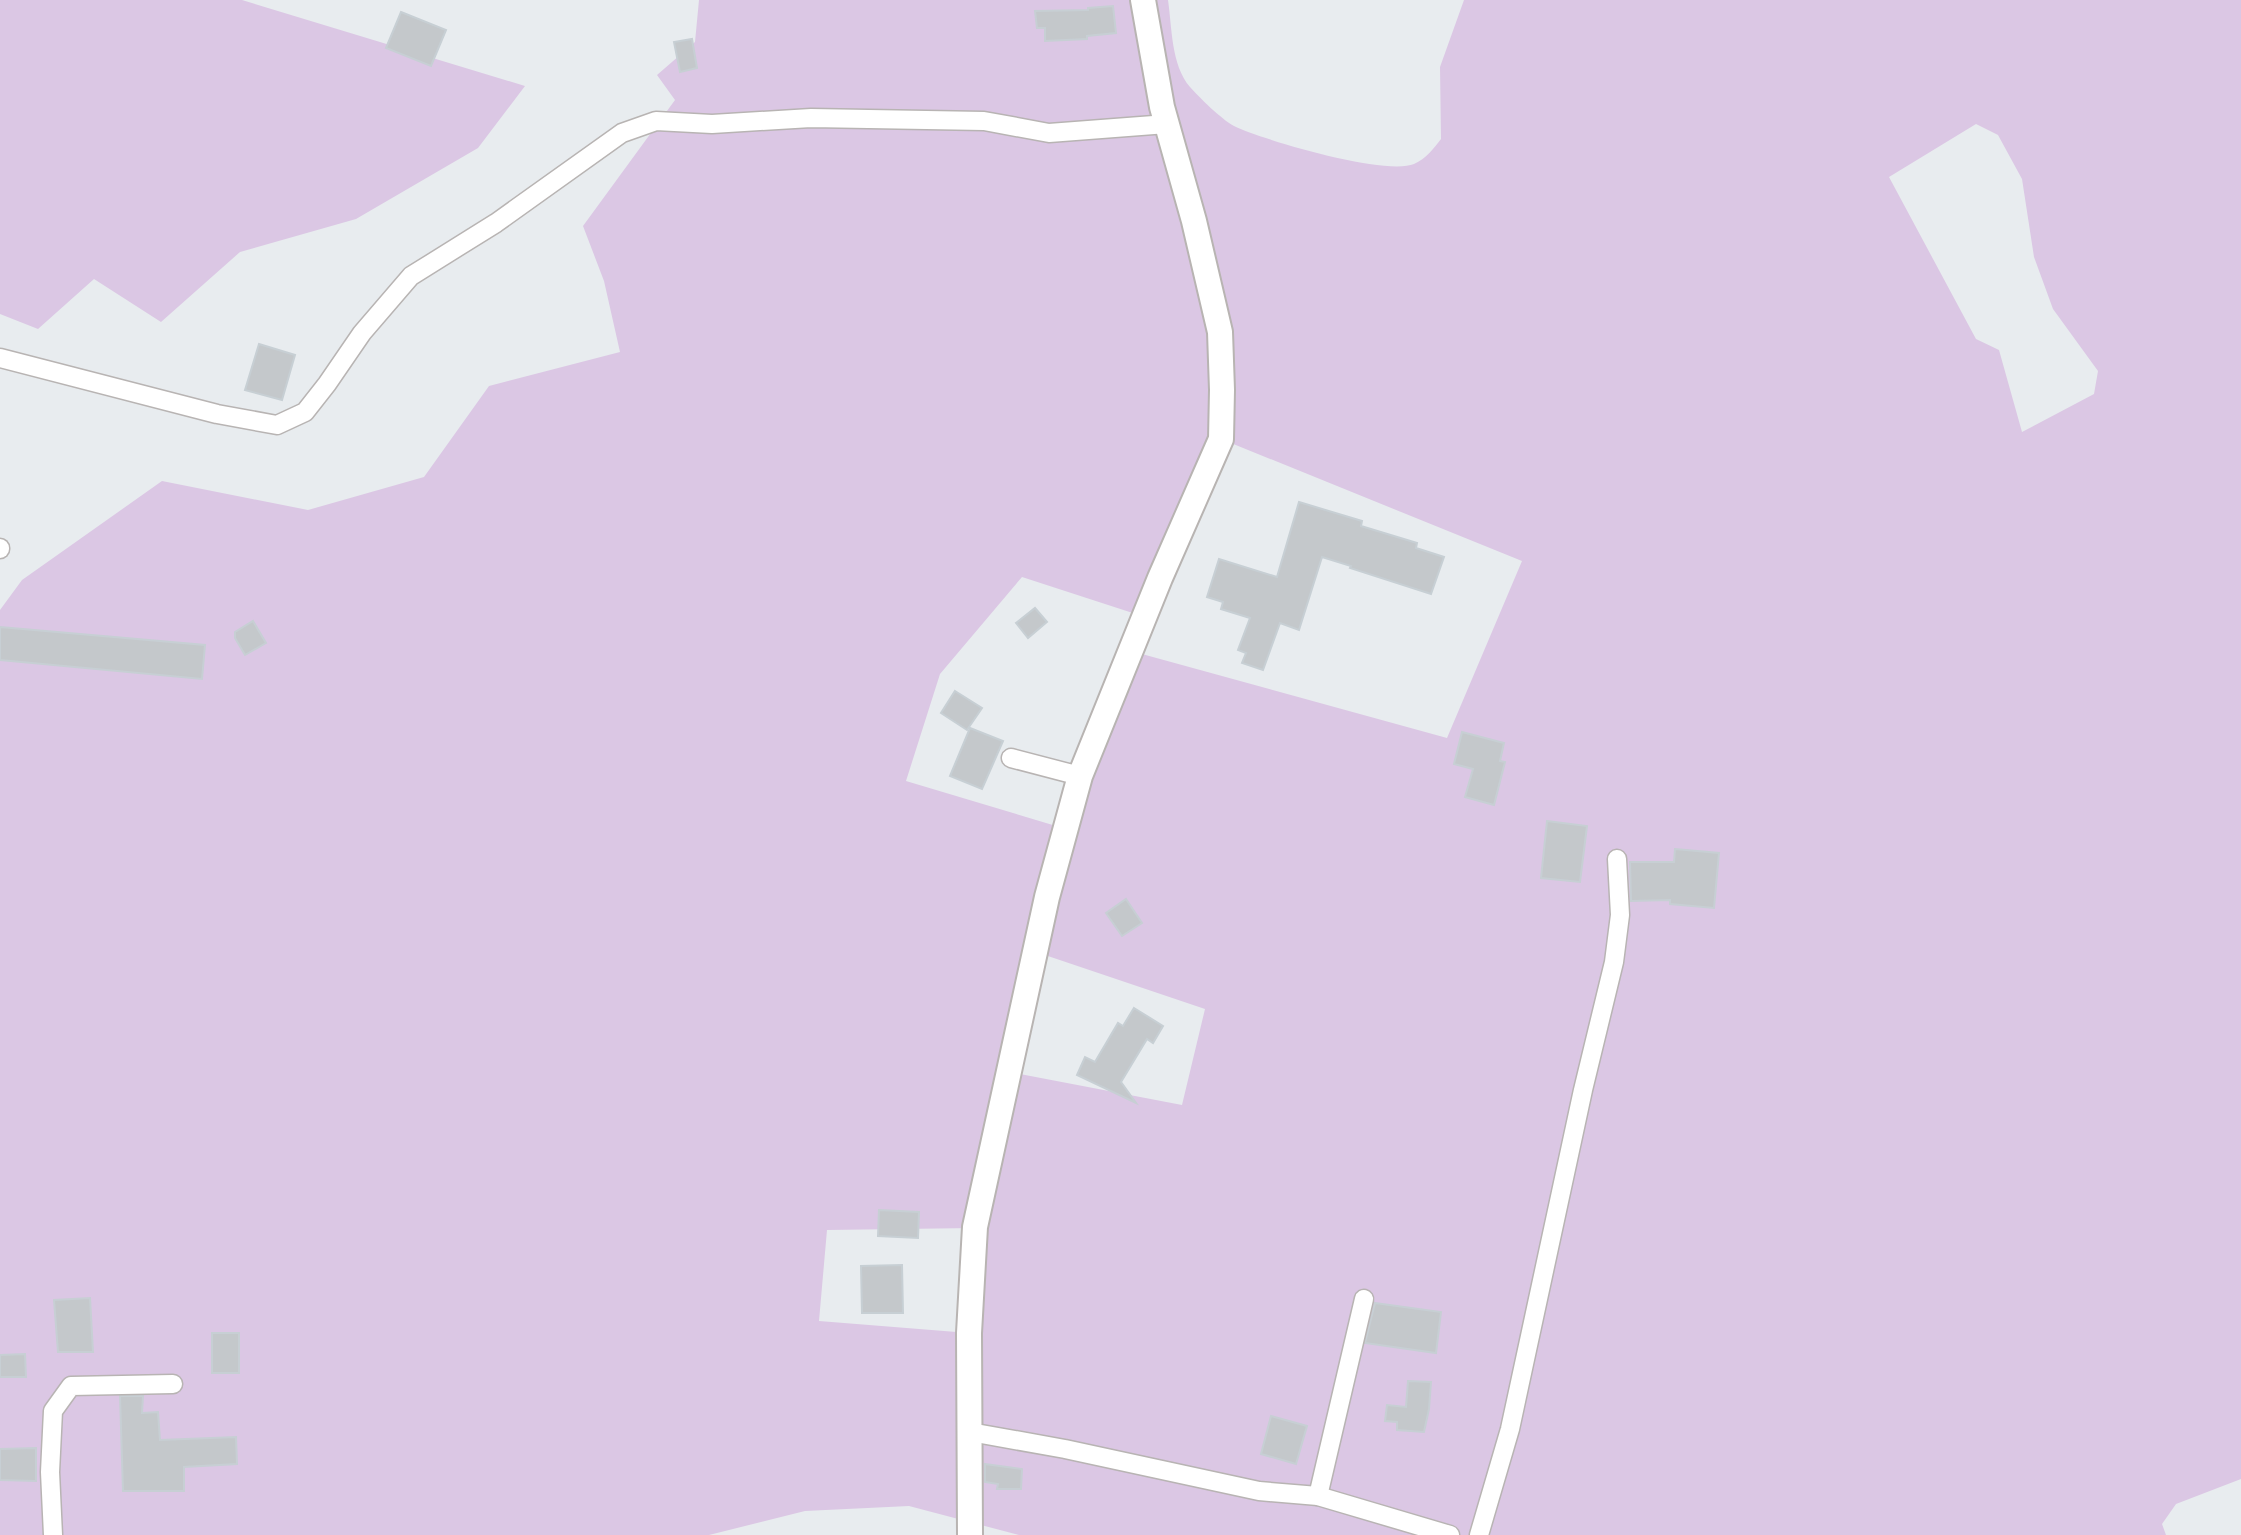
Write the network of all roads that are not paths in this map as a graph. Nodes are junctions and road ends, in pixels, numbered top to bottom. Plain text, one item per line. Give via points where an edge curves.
1 (1143, 0) edge
2 (1167, 124) junction
3 (0, 358) edge
4 (1011, 758) dead end
5 (1080, 776) junction
6 (1617, 859) dead end
7 (1364, 1299) dead end
8 (173, 1384) dead end
9 (970, 1432) junction
10 (1318, 1496) junction
11 (54, 1535) edge
12 (970, 1535) edge
13 (1450, 1535) edge
14 (1479, 1535) edge

1 - 2 street
2 - 3 street via 1049,133 984,121 656,121 622,133 496,223 411,276 362,333 305,412 277,425
2 - 5 street via 1220,332 1220,439
4 - 5 street
5 - 9 street via 1047,897 975,1227
6 - 14 street via 1620,915 1614,962 1510,1429
7 - 10 street
8 - 11 street via 71,1386 52,1411
9 - 10 street via 1259,1491
9 - 12 street
10 - 13 street

